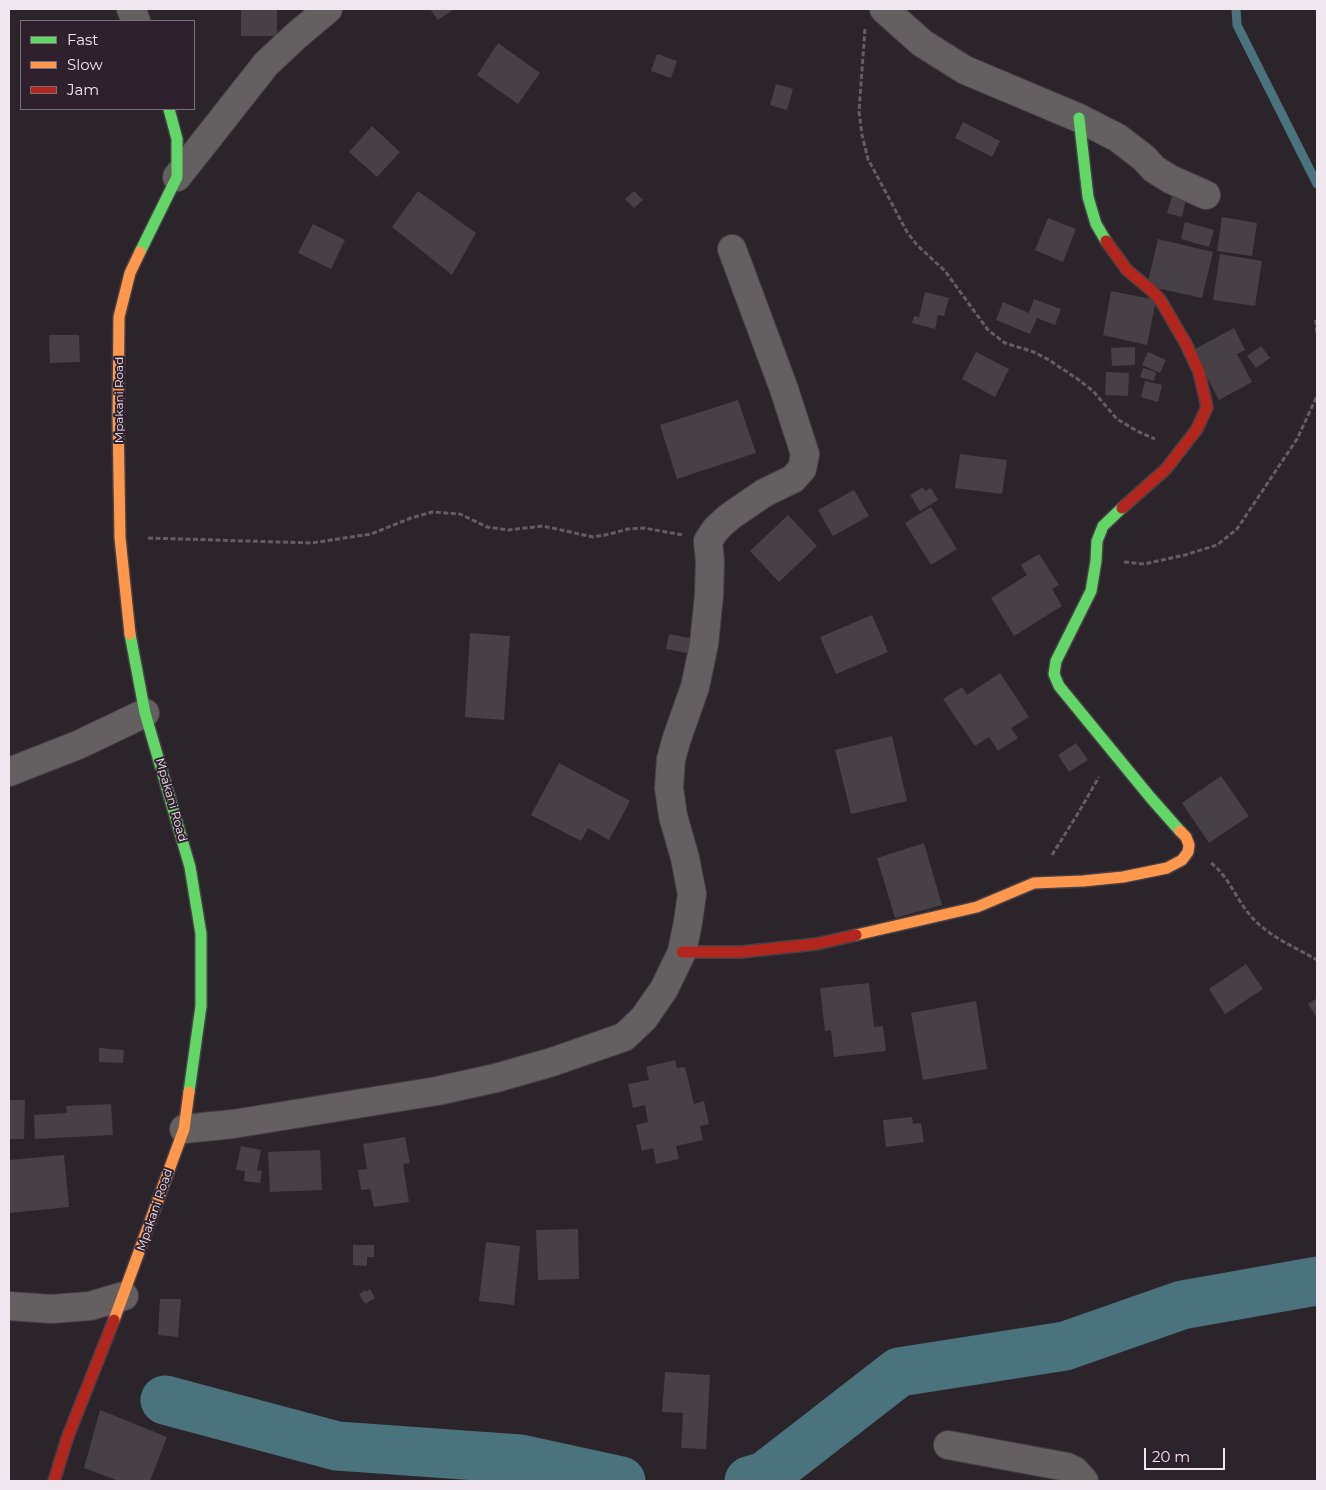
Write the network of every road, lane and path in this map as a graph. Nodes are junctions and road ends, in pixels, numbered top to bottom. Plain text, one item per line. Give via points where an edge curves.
1 (328, 9) edge
2 (875, 17) edge
3 (169, 110) edge
4 (1079, 118) junction
5 (177, 176) junction
6 (1206, 195) dead end
7 (732, 249) dead end
8 (1316, 320) dead end
9 (1317, 334) edge
10 (1317, 396) edge
11 (1181, 449) junction
12 (120, 538) junction
13 (708, 541) junction
14 (1096, 561) junction
15 (146, 713) junction
16 (1111, 751) junction
17 (9, 772) edge
18 (1188, 852) junction
19 (1034, 883) junction
20 (682, 952) junction
21 (1317, 960) edge
22 (184, 1129) junction
23 (124, 1296) junction
24 (9, 1306) edge
25 (948, 1445) dead end
26 (54, 1481) edge
27 (1084, 1481) edge

1 - 5 street via 266,64
2 - 4 street via 965,70
2 - 11 path via 859,111 862,135 868,159 907,232 945,270 988,330 1005,343 1034,352 1079,380 1117,419
3 - 5 street, Mpakani Road via 177,140
4 - 6 street via 1118,138 1170,179
4 - 11 street via 1088,198 1096,224 1127,270 1161,301 1199,372 1207,407 1197,429
5 - 12 street, Mpakani Road via 130,273 119,317
7 - 13 street via 784,389 804,454 802,470 793,479 729,517
8 - 9 path
10 - 14 path via 1297,439 1237,529 1217,544 1185,556 1144,564
11 - 14 street via 1166,468 1103,526 1097,541
12 - 13 path via 312,542 371,534 432,512 460,514 487,527 508,530 543,526 593,536 644,528
12 - 15 street, Mpakani Road via 130,634
13 - 20 street via 709,595 704,644 695,687 671,758 673,816 692,894
14 - 16 street via 1091,591 1056,661 1054,676 1058,686
15 - 17 street
15 - 22 street, Mpakani Road via 190,867 201,934 201,1006
16 - 18 street via 1186,837 1190,845
16 - 19 path via 1095,785
18 - 19 street via 1182,860 1167,868 1123,877
18 - 21 path via 1218,869 1263,929
19 - 20 street via 977,907 816,944 741,952
20 - 22 street via 664,989 644,1018 624,1037 588,1050 496,1078 437,1091
22 - 23 street, Mpakani Road
23 - 24 street via 90,1306 51,1310
23 - 26 street, Mpakani Road via 68,1436
25 - 27 street via 1067,1467

